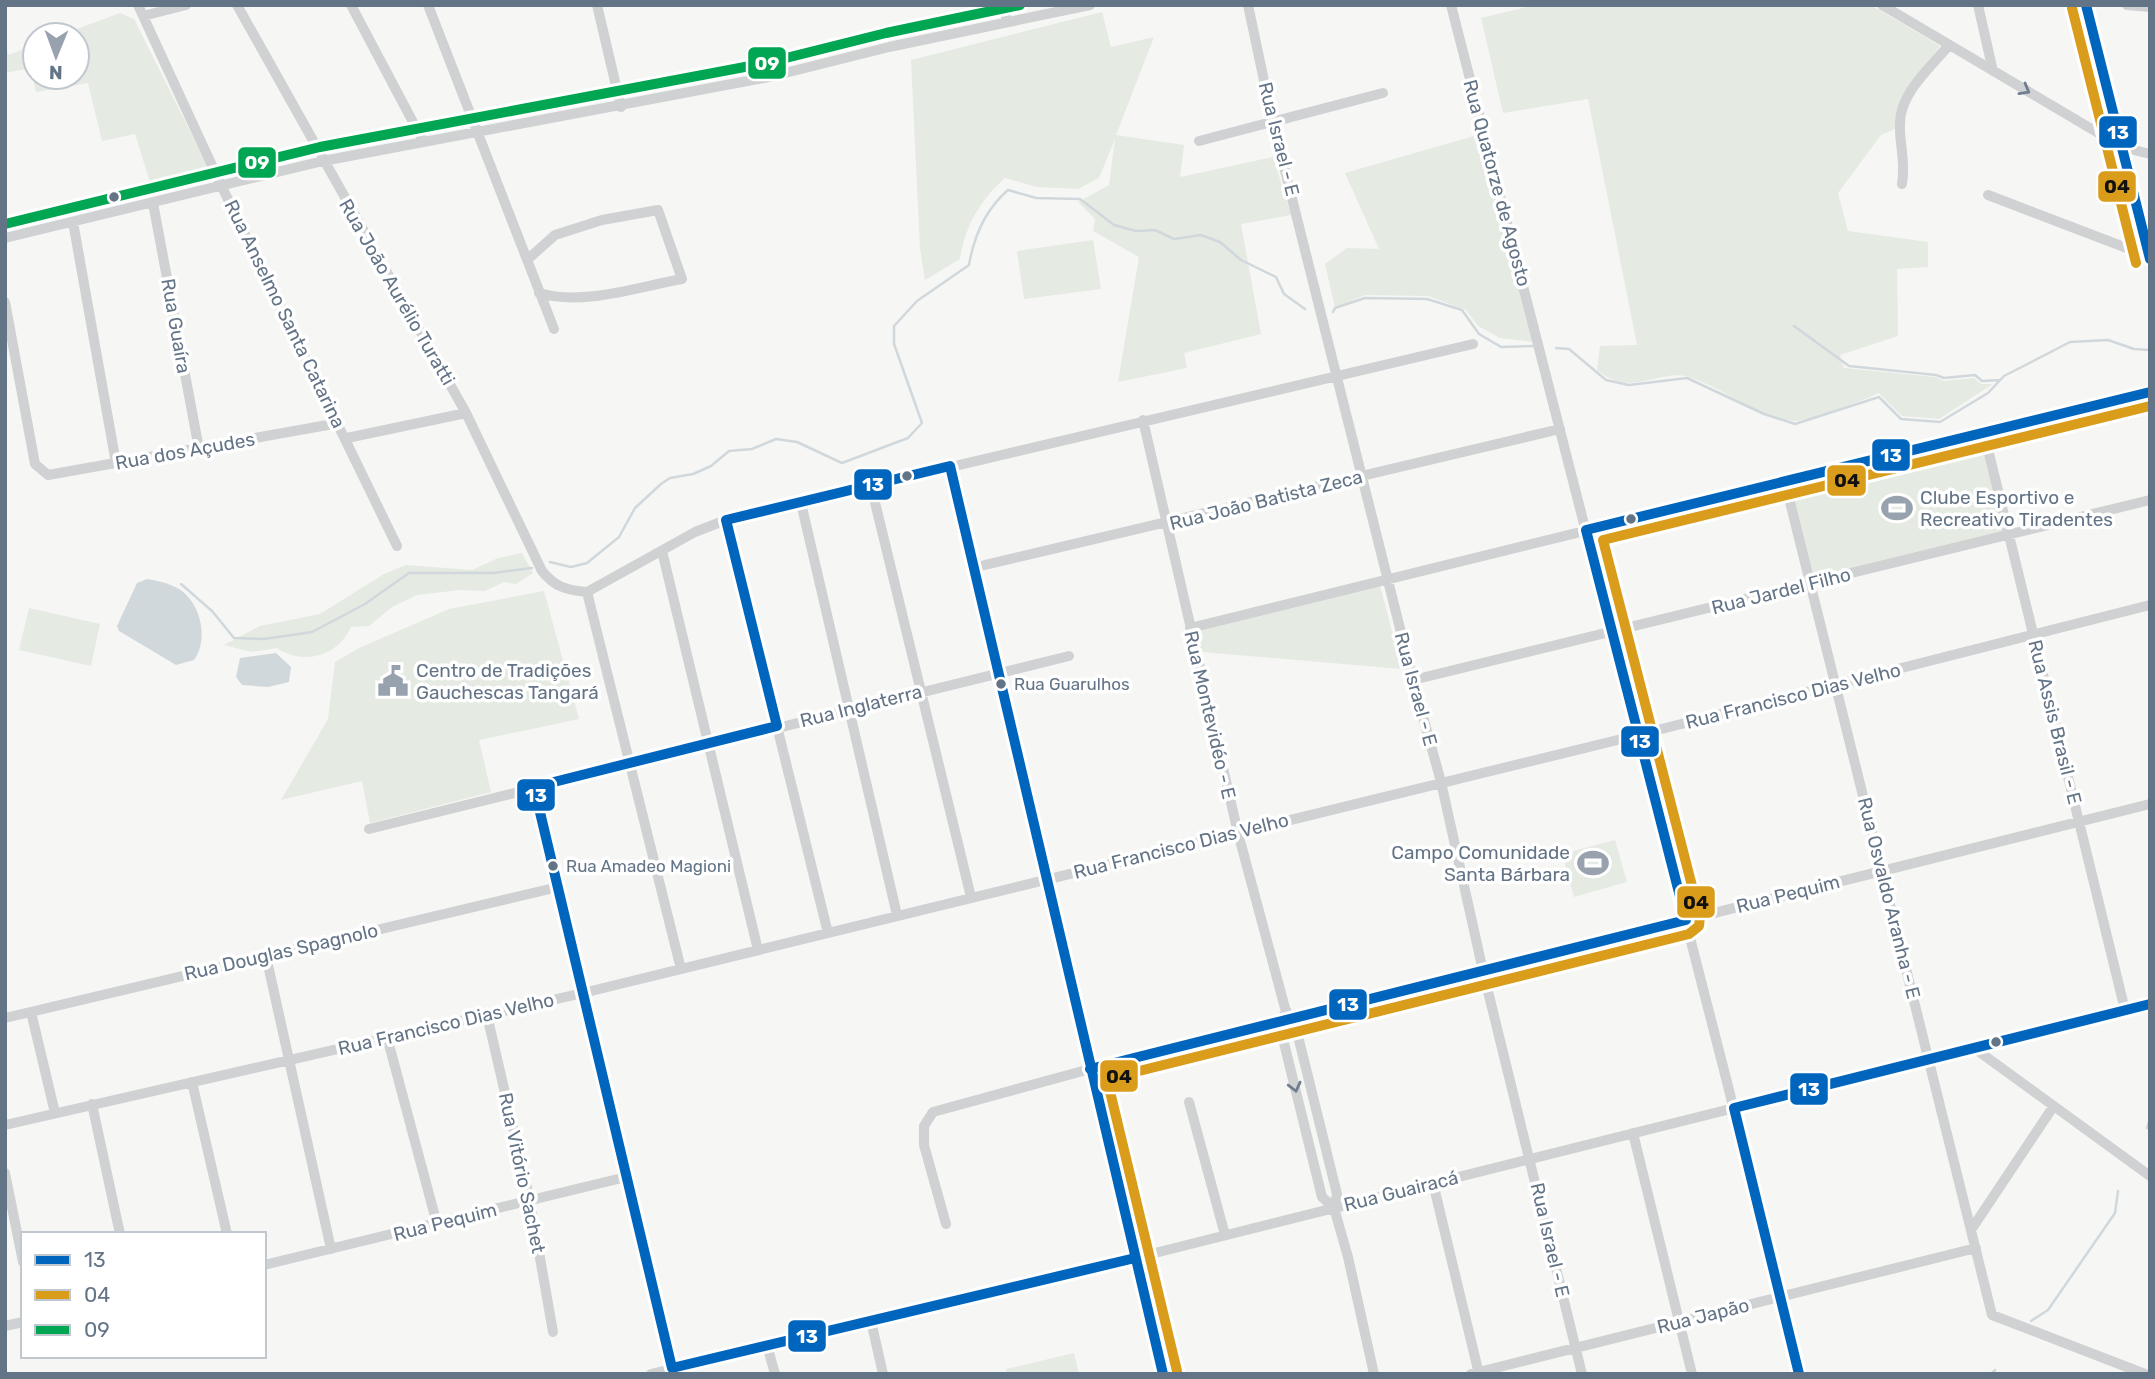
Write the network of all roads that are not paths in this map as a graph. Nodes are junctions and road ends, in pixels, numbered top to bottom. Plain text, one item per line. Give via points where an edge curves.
1 (186, 5) edge
2 (237, 5) edge
3 (351, 5) edge
4 (428, 5) edge
5 (597, 5) edge
6 (1003, 5) edge
7 (1090, 5) edge
8 (1248, 5) edge
9 (1451, 5) edge
10 (1882, 5) edge
11 (1978, 5) edge
12 (2086, 5) edge
13 (2127, 5) edge
14 (2150, 7) edge
15 (141, 10) edge
16 (1007, 22) junction
17 (1949, 45) junction
18 (1993, 71) junction
19 (1383, 93) dead end
20 (621, 107) junction
21 (1273, 123) junction
22 (476, 133) junction
23 (423, 141) junction
24 (1199, 141) dead end
25 (2122, 147) junction
26 (2150, 154) edge
27 (323, 161) junction
28 (1902, 184) dead end
29 (221, 185) junction
30 (1988, 195) dead end
31 (153, 202) junction
32 (73, 222) junction
33 (5, 238) edge
34 (2149, 255) edge
35 (527, 260) junction
36 (539, 293) junction
37 (5, 302) edge
38 (554, 329) dead end
39 (1474, 344) dead end
40 (1337, 374) junction
41 (2150, 391) edge
42 (466, 413) junction
43 (1143, 420) junction
44 (339, 423) junction
45 (1560, 429) junction
46 (1984, 433) junction
47 (347, 439) junction
48 (199, 449) junction
49 (116, 463) junction
50 (950, 466) junction
51 (1363, 476) junction
52 (1785, 482) junction
53 (871, 486) junction
54 (2150, 500) edge
55 (801, 503) junction
56 (726, 520) junction
57 (1166, 524) junction
58 (1586, 530) junction
59 (2009, 535) junction
60 (397, 546) dead end
61 (662, 551) junction
62 (972, 568) junction
63 (1387, 578) junction
64 (1811, 584) junction
65 (587, 592) junction
66 (2150, 605) edge
67 (1190, 628) junction
68 (1612, 633) junction
69 (2034, 636) junction
70 (1069, 656) dead end
71 (996, 671) junction
72 (1413, 680) junction
73 (1836, 685) junction
74 (921, 691) junction
75 (849, 709) junction
76 (777, 726) junction
77 (1638, 735) junction
78 (708, 743) junction
79 (631, 761) junction
80 (1441, 782) junction
81 (534, 787) junction
82 (2150, 804) edge
83 (2079, 822) junction
84 (369, 829) dead end
85 (1238, 833) junction
86 (1882, 871) junction
87 (1048, 878) junction
88 (558, 887) junction
89 (971, 897) junction
90 (897, 915) junction
91 (1686, 920) junction
92 (828, 933) junction
93 (758, 950) junction
94 (266, 956) junction
95 (681, 969) junction
96 (1483, 971) junction
97 (583, 993) junction
98 (2150, 1004) edge
99 (2125, 1010) junction
100 (30, 1012) junction
101 (487, 1014) junction
102 (5, 1018) edge
103 (1287, 1019) junction
104 (387, 1037) junction
105 (1974, 1048) junction
106 (1929, 1059) junction
107 (289, 1060) junction
108 (1090, 1069) junction
109 (192, 1082) junction
110 (1189, 1101) dead end
111 (92, 1104) junction
112 (2053, 1107) junction
113 (1734, 1108) junction
114 (55, 1113) junction
115 (5, 1125) edge
116 (1633, 1133) junction
117 (1531, 1159) junction
118 (5, 1173) edge
119 (2150, 1176) edge
120 (626, 1178) junction
121 (1433, 1183) junction
122 (530, 1201) junction
123 (1334, 1208) junction
124 (438, 1224) junction
125 (946, 1224) dead end
126 (1971, 1230) junction
127 (120, 1232) edge
128 (227, 1232) edge
129 (1225, 1235) junction
130 (1976, 1248) junction
131 (331, 1249) junction
132 (21, 1252) edge
133 (1135, 1258) junction
134 (266, 1265) edge
135 (1778, 1297) junction
136 (871, 1321) junction
137 (1679, 1322) junction
138 (553, 1332) dead end
139 (767, 1345) junction
140 (1575, 1348) junction
141 (672, 1368) junction
142 (1476, 1373) edge
143 (650, 1374) edge
144 (775, 1374) edge
145 (883, 1374) edge
146 (1163, 1374) edge
147 (1374, 1374) edge
148 (1582, 1374) edge
149 (1692, 1374) edge
150 (1799, 1374) edge
151 (2145, 1374) edge

1 - 15 street
2 - 27 street, Rua João Aurélio Turatti
3 - 23 street
4 - 22 street
5 - 20 street
6 - 16 street
7 - 16 street
8 - 21 street, Rua Israel - E
9 - 45 street, Rua Quatorze de Agosto
10 - 17 street
11 - 18 street
12 - 25 street
13 - 14 street
15 - 29 street, Rua Anselmo Santa Catarina
16 - 20 street
17 - 18 street
17 - 28 street via 1905,100 1899,124 1904,149
18 -> 25 street
19 - 21 street
20 - 22 street
21 - 24 street
21 - 40 street, Rua Israel - E
22 - 23 street
22 - 35 street
23 - 27 street
25 - 26 street
25 - 34 street
27 - 29 street
27 - 42 street, Rua João Aurélio Turatti
29 - 31 street
29 - 44 street, Rua Anselmo Santa Catarina
30 - 34 street
31 - 32 street
31 - 48 street, Rua Guaíra
32 - 33 street
32 - 49 street
35 - 36 street
35 - 36 street via 555,235 658,210 682,279 578,296
36 - 38 street
37 - 49 street, Rua dos Açudes via 35,464 48,475
39 - 40 street
40 - 43 street
40 - 51 street, Rua Israel - E
41 - 46 street
42 - 47 street
42 - 65 street, Rua João Aurélio Turatti via 542,571 568,590
43 - 50 street
43 - 57 street, Rua Montevidéo - E
44 - 47 street, Rua Anselmo Santa Catarina
44 - 48 street, Rua dos Açudes
45 - 51 street, Rua João Batista Zeca
45 - 58 street, Rua Quatorze de Agosto
46 - 52 street
46 - 59 street, Rua Assis Brasil - E
47 - 60 street, Rua Anselmo Santa Catarina
48 - 49 street, Rua dos Açudes
50 - 53 street
50 - 62 street
51 - 57 street, Rua João Batista Zeca
51 - 63 street, Rua Israel - E
52 - 58 street
52 - 64 street, Rua Osvaldo Aranha - E
53 - 55 street
53 - 74 street
54 - 59 street, Rua Jardel Filho
55 - 56 street
55 - 75 street
56 - 61 street
56 - 76 street
57 - 62 street, Rua João Batista Zeca
57 - 67 street, Rua Montevidéo - E
58 - 63 street
58 - 68 street, Rua Quatorze de Agosto
59 - 64 street, Rua Jardel Filho
59 - 69 street, Rua Assis Brasil - E
61 - 65 street
61 - 78 street
62 - 71 street
63 - 67 street
63 - 72 street, Rua Israel - E
64 - 68 street, Rua Jardel Filho
64 - 73 street, Rua Osvaldo Aranha - E
65 - 79 street
66 - 69 street, Rua Francisco Dias Velho
67 - 85 street, Rua Montevidéo - E
68 - 72 street, Rua Jardel Filho
68 - 77 street, Rua Quatorze de Agosto
69 - 73 street, Rua Francisco Dias Velho
69 - 83 street, Rua Assis Brasil - E
70 - 71 street, Rua Inglaterra
71 - 74 street, Rua Inglaterra
71 - 87 street
72 - 80 street, Rua Israel - E
73 - 77 street, Rua Francisco Dias Velho
73 - 86 street, Rua Osvaldo Aranha - E
74 - 75 street, Rua Inglaterra
74 - 89 street
75 - 76 street, Rua Inglaterra
75 - 90 street
76 - 78 street, Rua Inglaterra
76 - 92 street
77 - 80 street, Rua Francisco Dias Velho
77 - 91 street, Rua Quatorze de Agosto
78 - 79 street, Rua Inglaterra
78 - 93 street
79 - 81 street, Rua Inglaterra
79 - 95 street
80 - 85 street, Rua Francisco Dias Velho
80 - 96 street, Rua Israel - E
81 - 84 street, Rua Inglaterra
81 - 88 street
82 - 83 street, Rua Pequim
83 - 86 street, Rua Pequim
83 - 99 street, Rua Assis Brasil - E
85 - 87 street, Rua Francisco Dias Velho
85 - 103 street, Rua Montevidéo - E
86 - 91 street, Rua Pequim
86 - 106 street, Rua Osvaldo Aranha - E
87 - 89 street, Rua Francisco Dias Velho
87 - 108 street
88 - 94 street, Rua Douglas Spagnolo
88 - 97 street
89 - 90 street, Rua Francisco Dias Velho
90 - 92 street, Rua Francisco Dias Velho
91 - 96 street, Rua Pequim
91 - 113 street, Rua Quatorze de Agosto
92 - 93 street, Rua Francisco Dias Velho
93 - 95 street, Rua Francisco Dias Velho
94 - 100 street, Rua Douglas Spagnolo
94 - 107 street
95 - 97 street, Rua Francisco Dias Velho
96 - 103 street, Rua Pequim
96 - 117 street, Rua Israel - E
97 - 101 street, Rua Francisco Dias Velho
97 - 120 street
98 - 99 street, Rua Guairacá
99 - 105 street, Rua Guairacá
100 - 102 street, Rua Douglas Spagnolo
100 - 114 street
101 - 104 street, Rua Francisco Dias Velho
101 - 122 street, Rua Vitório Sachet
103 - 108 street, Rua Pequim
103 - 123 street, Rua Montevidéo - E via 1337,1194
104 - 107 street, Rua Francisco Dias Velho
104 - 124 street
105 - 106 street, Rua Guairacá
105 - 112 street
106 - 113 street, Rua Guairacá
106 - 126 street, Rua Osvaldo Aranha - E
107 - 109 street, Rua Francisco Dias Velho
107 - 131 street
108 - 125 street, Rua Pequim via 933,1112 924,1126 924,1145
108 - 133 street
109 - 111 street, Rua Francisco Dias Velho
109 - 128 street
110 - 129 street
111 - 114 street, Rua Francisco Dias Velho
111 - 127 street
112 - 119 street
112 - 126 street
113 - 116 street, Rua Guairacá
113 - 135 street, Rua Quatorze de Agosto
114 - 115 street, Rua Francisco Dias Velho
116 - 117 street, Rua Guairacá
116 - 137 street
117 - 121 street, Rua Guairacá
117 - 140 street, Rua Israel - E
118 - 132 street
120 - 122 street, Rua Pequim
120 - 141 street
121 - 123 street, Rua Guairacá
121 - 142 street
122 - 124 street, Rua Pequim
122 - 138 street, Rua Vitório Sachet
123 - 129 street, Rua Guairacá
123 - 147 street, Rua Montevidéo - E
124 - 131 street, Rua Pequim
126 - 130 street, Rua Osvaldo Aranha - E
129 - 133 street, Rua Guairacá
130 - 135 street, Rua Japão
130 - 151 street, Rua Osvaldo Aranha - E via 1992,1315
131 - 134 street, Rua Pequim
133 - 136 street, Rua Guairacá
133 - 146 street
135 - 137 street, Rua Japão
135 - 150 street, Rua Quatorze de Agosto
136 - 139 street, Rua Guairacá
136 - 145 street
137 - 140 street, Rua Japão
137 - 149 street
139 - 141 street, Rua Guairacá
139 - 144 street
140 - 142 street, Rua Japão
140 - 148 street, Rua Israel - E
141 - 143 street, Rua Guairacá

